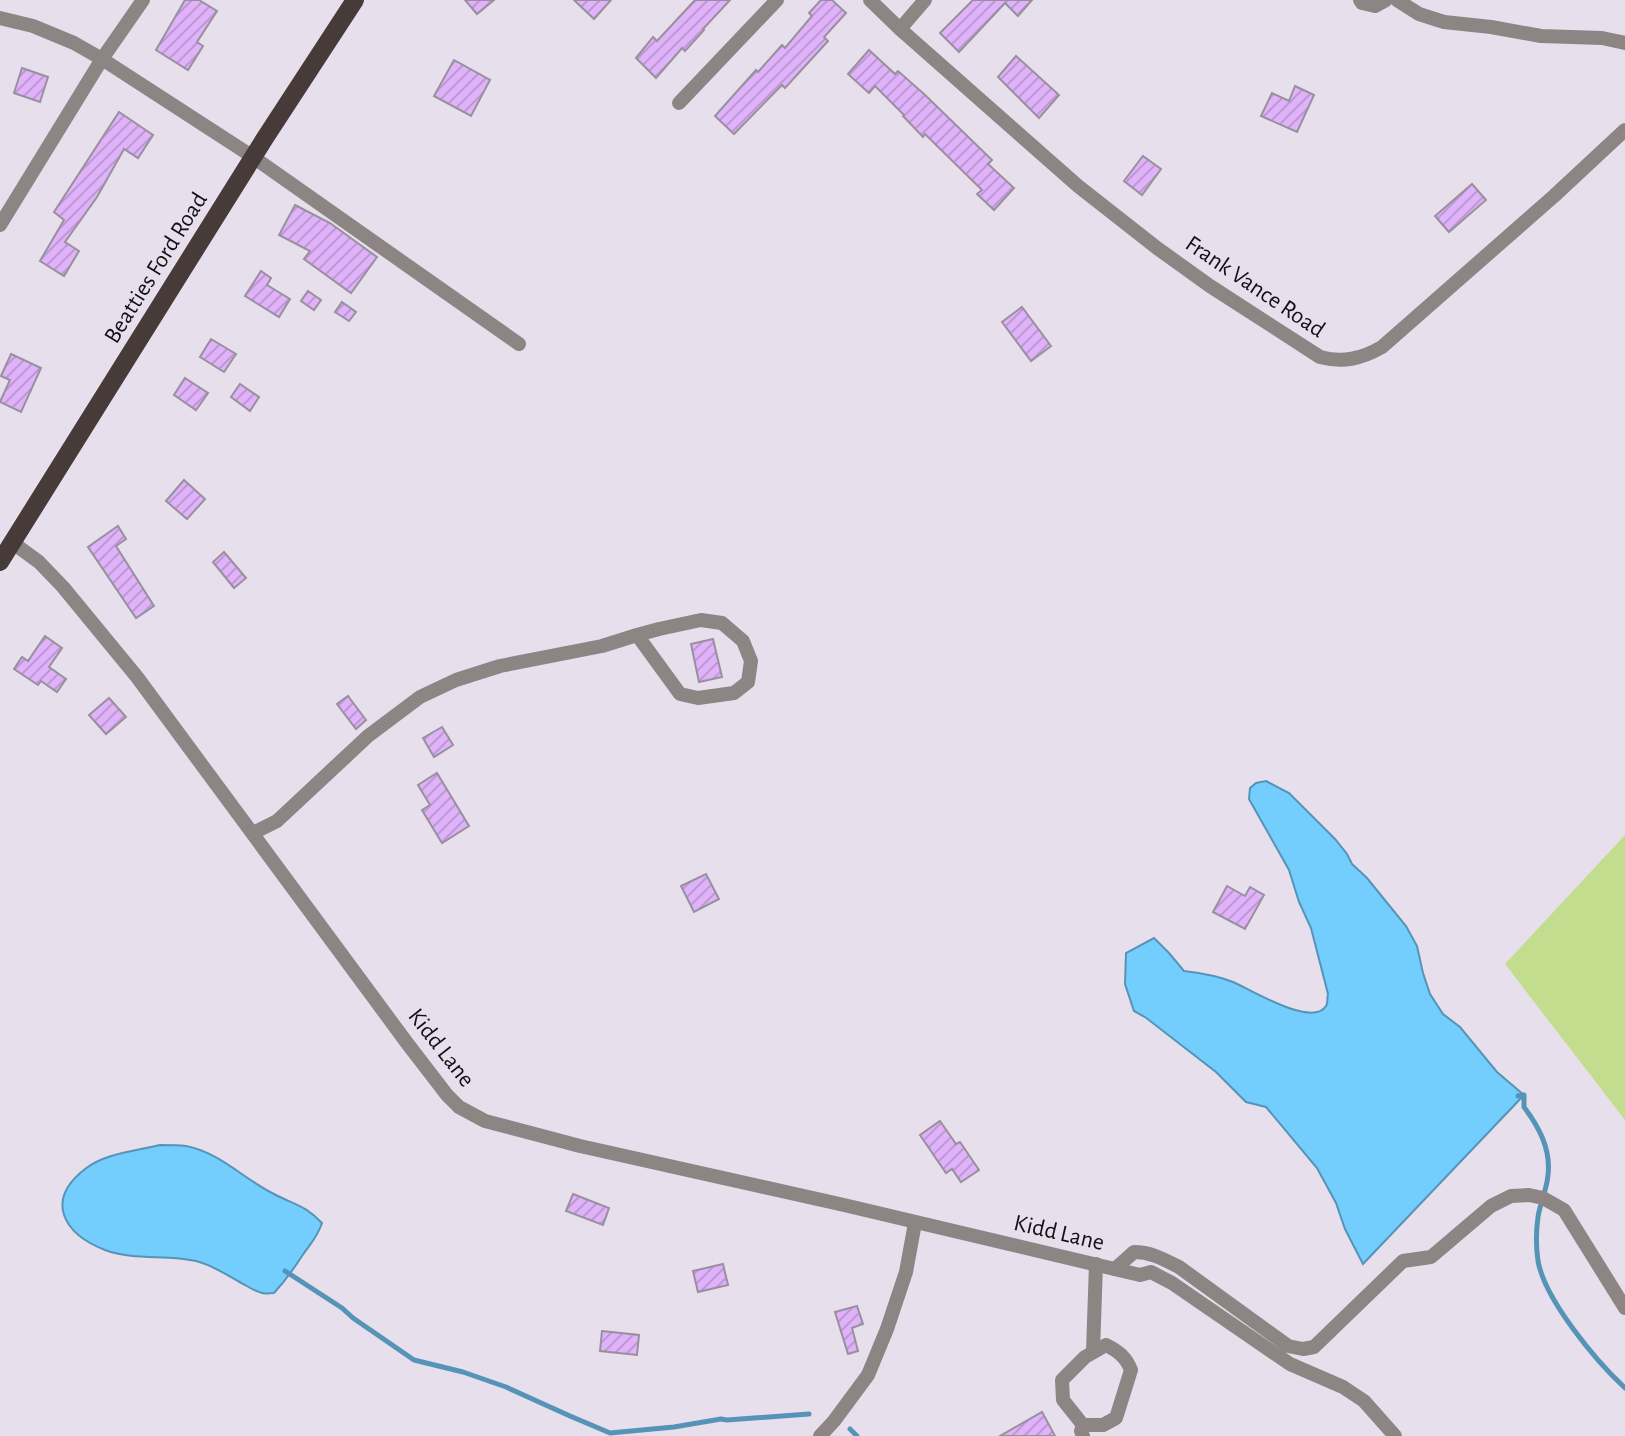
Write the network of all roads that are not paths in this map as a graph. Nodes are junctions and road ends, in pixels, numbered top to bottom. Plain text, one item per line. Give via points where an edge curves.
1 (143, 0) edge
2 (355, 0) edge
3 (777, 0) edge
4 (870, 0) edge
5 (925, 0) edge
6 (1360, 0) edge
7 (1386, 0) edge
8 (1397, 0) edge
9 (0, 18) edge
10 (900, 29) junction
11 (1625, 43) edge
12 (102, 59) junction
13 (679, 103) dead end
14 (1625, 130) edge
15 (253, 157) junction
16 (0, 225) edge
17 (519, 344) dead end
18 (13, 543) junction
19 (0, 562) edge
20 (637, 635) junction
21 (253, 833) junction
22 (915, 1223) junction
23 (1096, 1264) junction
24 (1115, 1269) junction
25 (1625, 1308) edge
26 (1093, 1352) junction
27 (1083, 1431) edge
28 (820, 1436) edge
29 (1395, 1436) edge

1 - 12 street
2 - 15 main road, Beatties Ford Road
3 - 13 street
4 - 10 street, Frank Vance Road
5 - 10 street
6 - 7 street via 1375,6
8 - 11 street via 1444,22
9 - 12 street via 33,26
10 - 14 street, Frank Vance Road via 1078,186 1157,248 1320,357 1333,360 1358,359 1382,347
12 - 15 street
12 - 16 street
15 - 17 street
15 - 18 main road, Beatties Ford Road
18 - 19 main road, Beatties Ford Road
18 - 21 street, Kidd Lane via 55,579 128,666
20 - 20 street via 701,620 722,623 743,641 751,661 748,682 734,693 698,698 680,694
20 - 21 street via 500,666 420,697 368,736 277,821
21 - 22 street, Kidd Lane via 447,1095 472,1115 580,1146
22 - 23 street, Kidd Lane
22 - 28 street via 906,1272 868,1375
23 - 24 street, Kidd Lane
23 - 26 street
24 - 25 street via 1134,1252 1159,1257 1288,1346 1303,1349 1314,1347 1403,1261 1431,1257 1491,1206 1511,1196 1529,1195 1564,1210
24 - 29 street, Kidd Lane via 1151,1272 1172,1283 1290,1364 1364,1401
26 - 27 street via 1062,1380 1063,1400
26 - 27 street via 1106,1345 1127,1359 1131,1370 1116,1418

